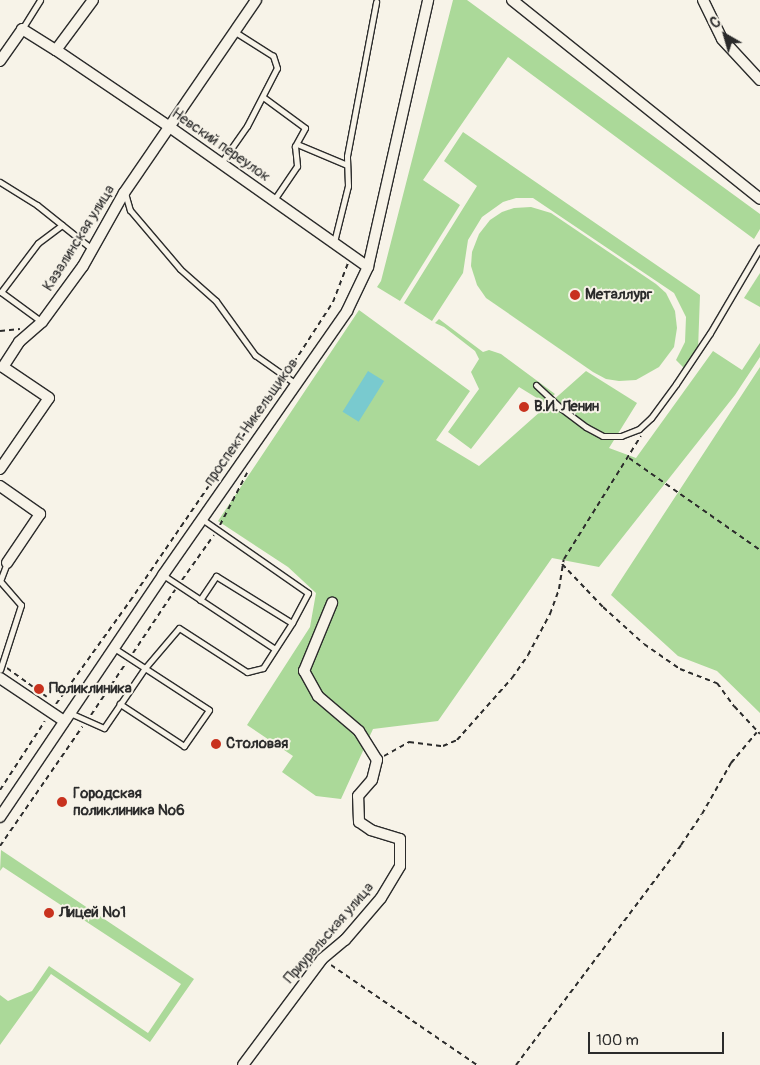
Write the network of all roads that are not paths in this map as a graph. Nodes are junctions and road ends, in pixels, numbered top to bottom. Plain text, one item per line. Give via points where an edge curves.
1 (40, 0) edge
2 (93, 0) edge
3 (256, 0) edge
4 (428, 0) edge
5 (512, 0) edge
6 (703, 0) edge
7 (376, 2) dead end
8 (22, 29) junction
9 (235, 32) junction
10 (56, 50) junction
11 (0, 61) edge
12 (760, 80) edge
13 (263, 97) junction
14 (171, 128) junction
15 (297, 144) junction
16 (221, 163) junction
17 (347, 165) junction
18 (0, 182) edge
19 (124, 192) junction
20 (760, 199) edge
21 (274, 200) junction
22 (62, 225) junction
23 (334, 242) junction
24 (760, 248) edge
25 (92, 249) junction
26 (368, 267) junction
27 (42, 322) junction
28 (296, 384) junction
29 (536, 385) dead end
30 (0, 469) edge
31 (0, 486) edge
32 (202, 519) junction
33 (6, 563) joint
34 (163, 575) junction
35 (0, 581) edge
36 (200, 600) junction
37 (332, 603) dead end
38 (292, 623) junction
39 (114, 648) junction
40 (275, 649) junction
41 (1, 667) edge
42 (145, 668) junction
43 (0, 678) edge
44 (120, 704) junction
45 (67, 717) junction
46 (0, 817) edge
47 (243, 1065) edge

1 - 8 lane
2 - 10 street
3 - 9 street, Казалинская улица
4 - 26 street, проспект Никельщиков
5 - 20 street
6 - 12 street via 722,39
7 - 17 lane
8 - 10 street, Невский переулок
8 - 11 street
9 - 13 lane via 273,56 277,68
9 - 14 street, Казалинская улица
10 - 14 street, Невский переулок
13 - 15 lane via 305,128
13 - 16 lane
14 - 16 street, Невский переулок
14 - 19 street, Казалинская улица
15 - 17 lane
15 - 21 lane via 297,166
16 - 21 street, Невский переулок
17 - 23 lane via 348,186
18 - 22 lane
19 - 25 street, Казалинская улица
19 - 28 lane via 130,210 180,269 216,300 255,355
21 - 23 street, Невский переулок
22 - 25 lane
22 - 27 lane via 38,243 1,292
23 - 26 street, Невский переулок
24 - 29 lane via 710,333 651,418 638,429 621,436 603,436 562,409
25 - 27 street, Казалинская улица
26 - 28 street, проспект Никельщиков via 347,311
27 - 30 street, Казалинская улица via 19,342 3,367 49,398
28 - 32 street, проспект Никельщиков
31 - 33 street via 40,514
32 - 34 street, проспект Никельщиков
32 - 38 lane via 308,593
33 - 35 lane
34 - 36 lane
34 - 39 street, проспект Никельщиков
35 - 41 lane via 20,605
36 - 38 lane via 216,576
36 - 40 lane
37 - 47 street, Приуральская улица via 304,672 318,696 360,731 377,760 372,780 358,796 359,822 371,830 400,839 400,866 381,898 345,940 322,960
38 - 40 lane
39 - 42 lane
39 - 45 street, проспект Никельщиков
40 - 42 lane via 263,668 247,672 179,628
42 - 44 lane
42 - 44 lane via 209,710 184,746
43 - 45 street
44 - 45 lane via 104,728
45 - 46 street, проспект Никельщиков

